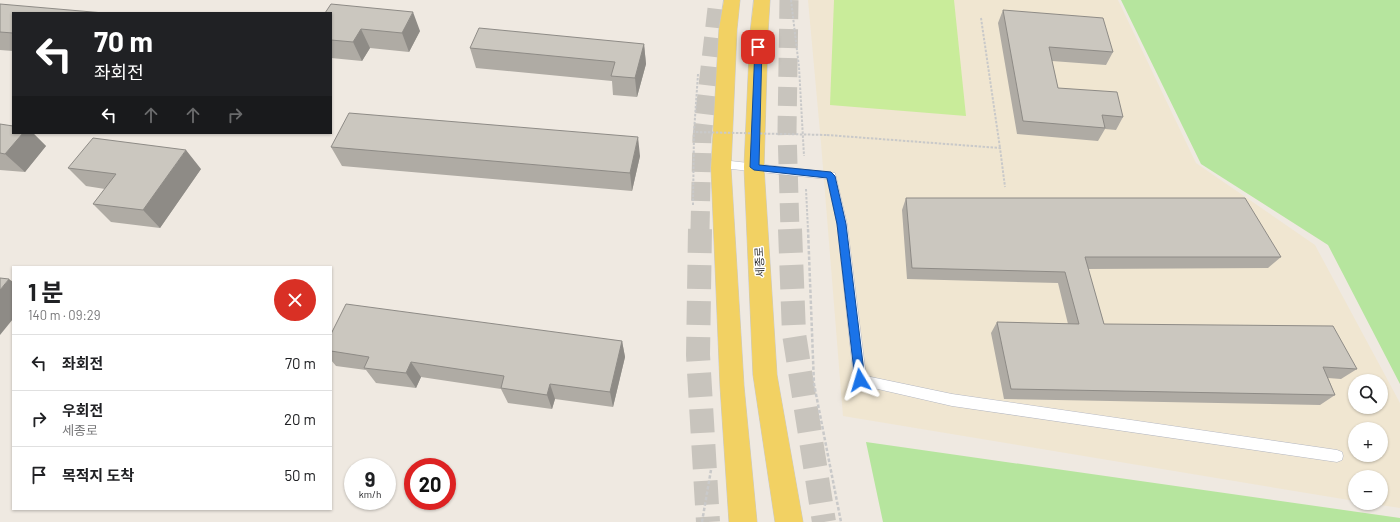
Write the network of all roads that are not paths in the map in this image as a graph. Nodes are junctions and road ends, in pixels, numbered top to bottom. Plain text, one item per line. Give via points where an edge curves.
1 (732, 0) edge
2 (762, 0) edge
3 (722, 164) junction
4 (754, 167) junction
5 (1337, 456) dead end
6 (743, 522) edge
7 (789, 522) edge

1 - 3 main road
2 - 4 main road, 세종로
3 - 4 lane
3 - 6 main road via 732,386
4 - 5 lane via 831,176 842,224 860,380 952,400
4 - 7 main road, 세종로 via 765,375

